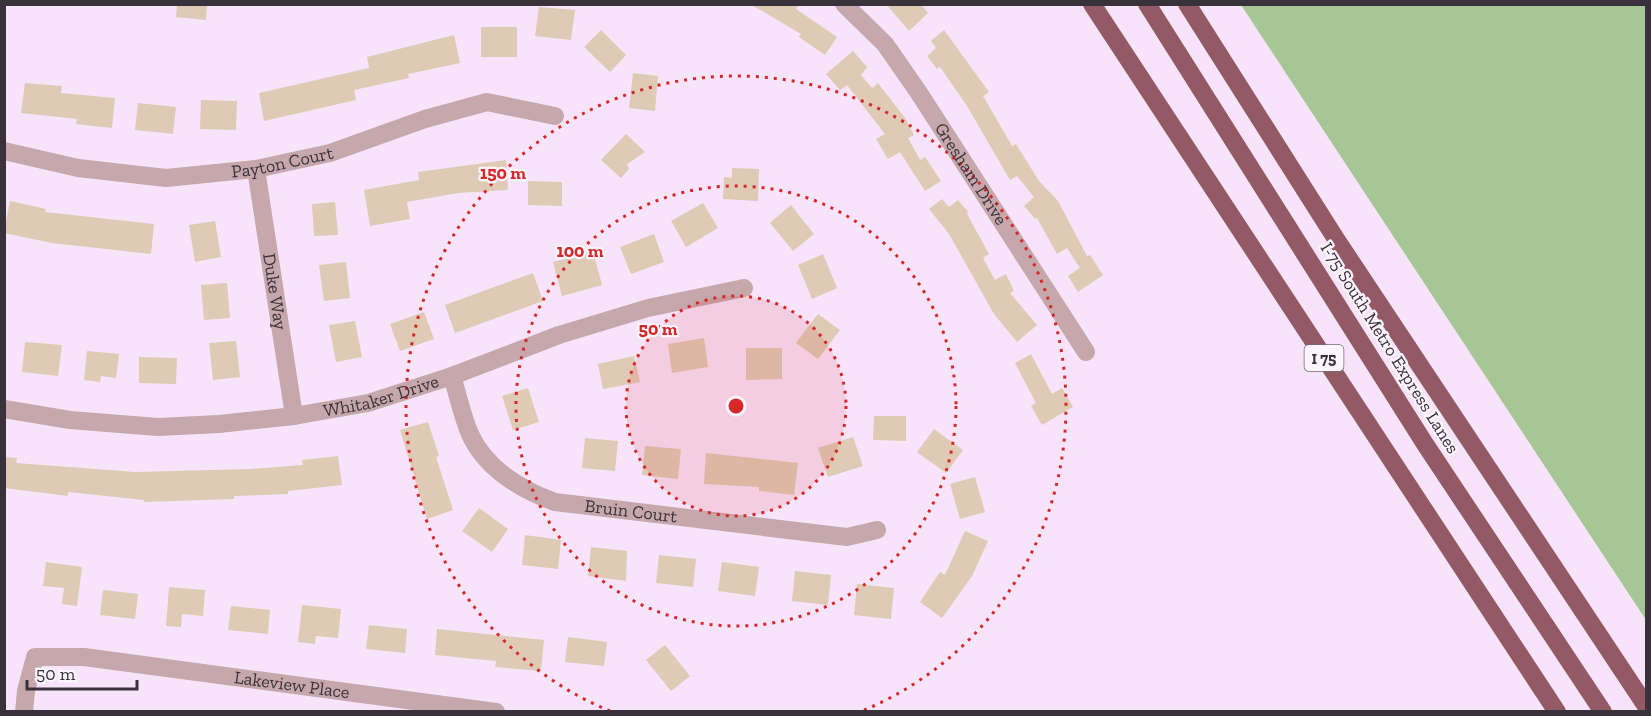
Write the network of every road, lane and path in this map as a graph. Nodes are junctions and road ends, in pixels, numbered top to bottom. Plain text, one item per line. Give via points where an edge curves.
1 (844, 4) edge
2 (1092, 4) edge
3 (1147, 4) edge
4 (1187, 4) edge
5 (555, 116) dead end
6 (4, 151) edge
7 (256, 169) junction
8 (744, 288) dead end
9 (1086, 352) dead end
10 (452, 376) junction
11 (4, 409) edge
12 (294, 416) junction
13 (877, 530) dead end
14 (1647, 706) edge
15 (24, 711) edge
16 (496, 711) edge
17 (1557, 711) edge
18 (1603, 711) edge

1 - 9 street, Gresham Drive via 885,44
2 - 17 highway, I 75
3 - 18 highway, I-75 South Metro Express Lanes via 1425,444
4 - 14 highway via 1342,248
5 - 7 street, Payton Court via 487,102 425,118 330,153
6 - 7 street, Payton Court via 78,168 166,177
7 - 12 street, Duke Way
8 - 10 street, Whitaker Drive via 670,303 559,335
10 - 12 street, Whitaker Drive via 368,403
10 - 13 street, Bruin Court via 471,436 500,472 530,494 555,502 847,537
11 - 12 street, Whitaker Drive via 158,427
15 - 16 street, Lakeview Place via 35,657 84,657

